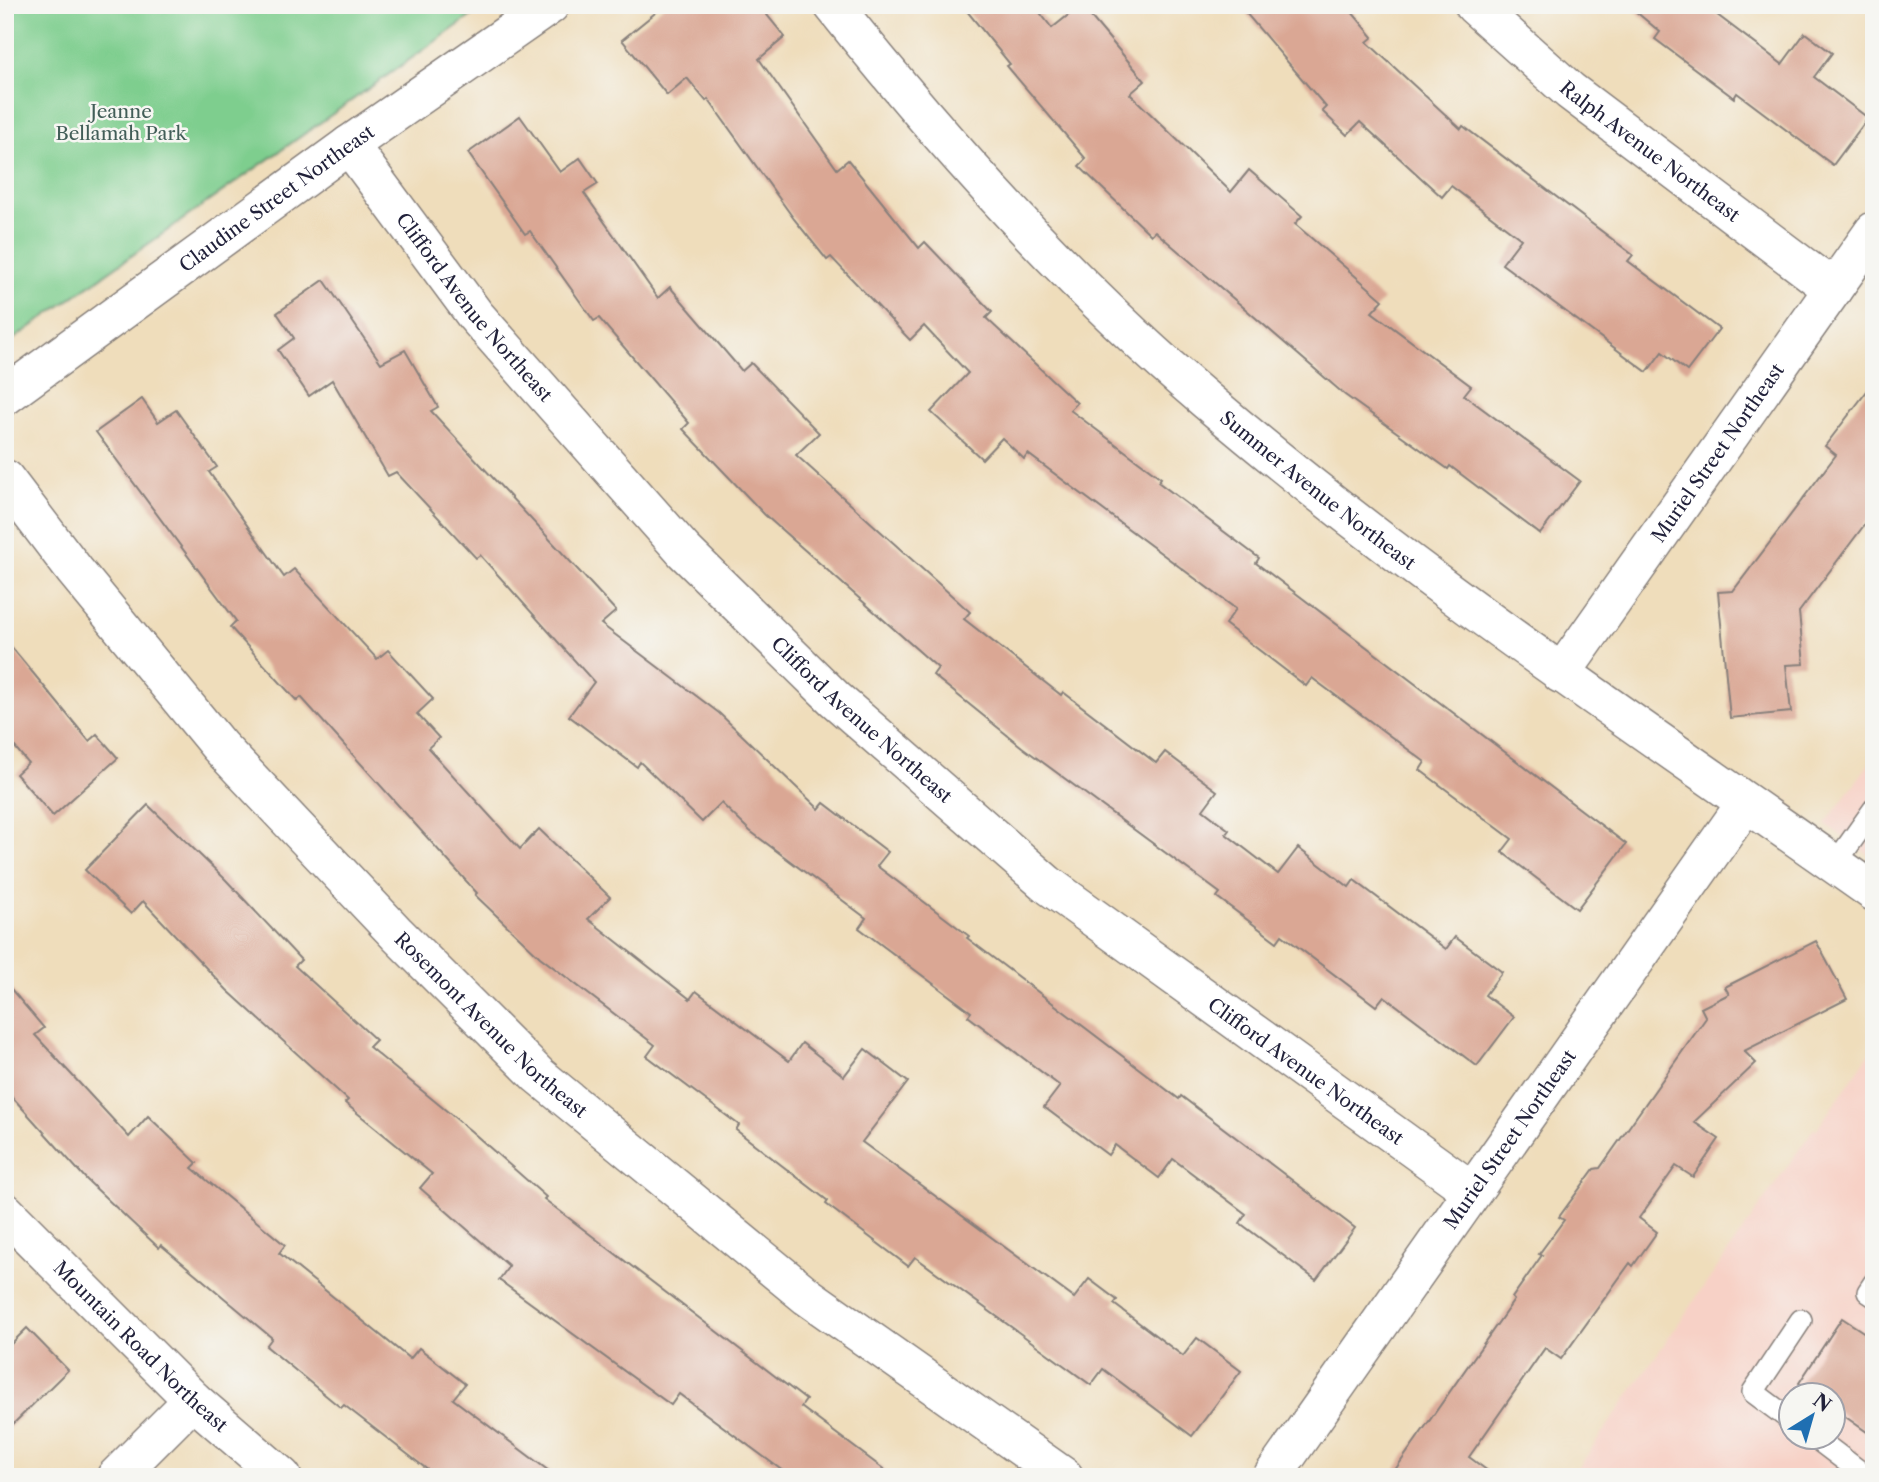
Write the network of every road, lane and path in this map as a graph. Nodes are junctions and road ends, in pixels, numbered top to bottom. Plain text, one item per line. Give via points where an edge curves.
1 (550, 5) edge
2 (833, 5) edge
3 (1474, 5) edge
4 (349, 145) junction
5 (1874, 231) edge
6 (1833, 289) junction
7 (5, 396) edge
8 (5, 479) edge
9 (1562, 674) junction
10 (1746, 803) junction
11 (1874, 809) edge
12 (1835, 864) junction
13 (1874, 892) edge
14 (1472, 1191) junction
15 (5, 1212) edge
16 (1874, 1283) edge
17 (1874, 1296) edge
18 (1801, 1320) dead end
19 (193, 1400) junction
20 (1778, 1411) edge
21 (1831, 1450) edge
22 (116, 1477) edge
23 (282, 1477) edge
24 (1064, 1477) edge
25 (1272, 1477) edge
26 (1867, 1477) edge

1 - 4 street, Claudine Street Northeast
2 - 9 street, Summer Avenue Northeast via 900,89 992,191 1099,302 1205,400 1307,484
3 - 6 street, Ralph Avenue Northeast via 1570,91
4 - 7 street, Claudine Street Northeast
4 - 14 street, Clifford Avenue Northeast via 475,315 684,551 835,699 1046,884
5 - 6 street, Muriel Street Northeast
6 - 9 street, Muriel Street Northeast
8 - 24 street, Rosemont Avenue Northeast via 219,746 538,1075 807,1296
9 - 10 street, Summer Avenue Northeast
10 - 12 street, Summer Avenue Northeast
10 - 14 street, Muriel Street Northeast
11 - 12 lane
12 - 13 street, Summer Avenue Northeast
14 - 25 street, Muriel Street Northeast
15 - 19 street, Mountain Road Northeast
16 - 17 lane via 1868,1292
18 - 20 lane via 1753,1392
19 - 22 street
19 - 23 street, Mountain Road Northeast
21 - 26 lane

